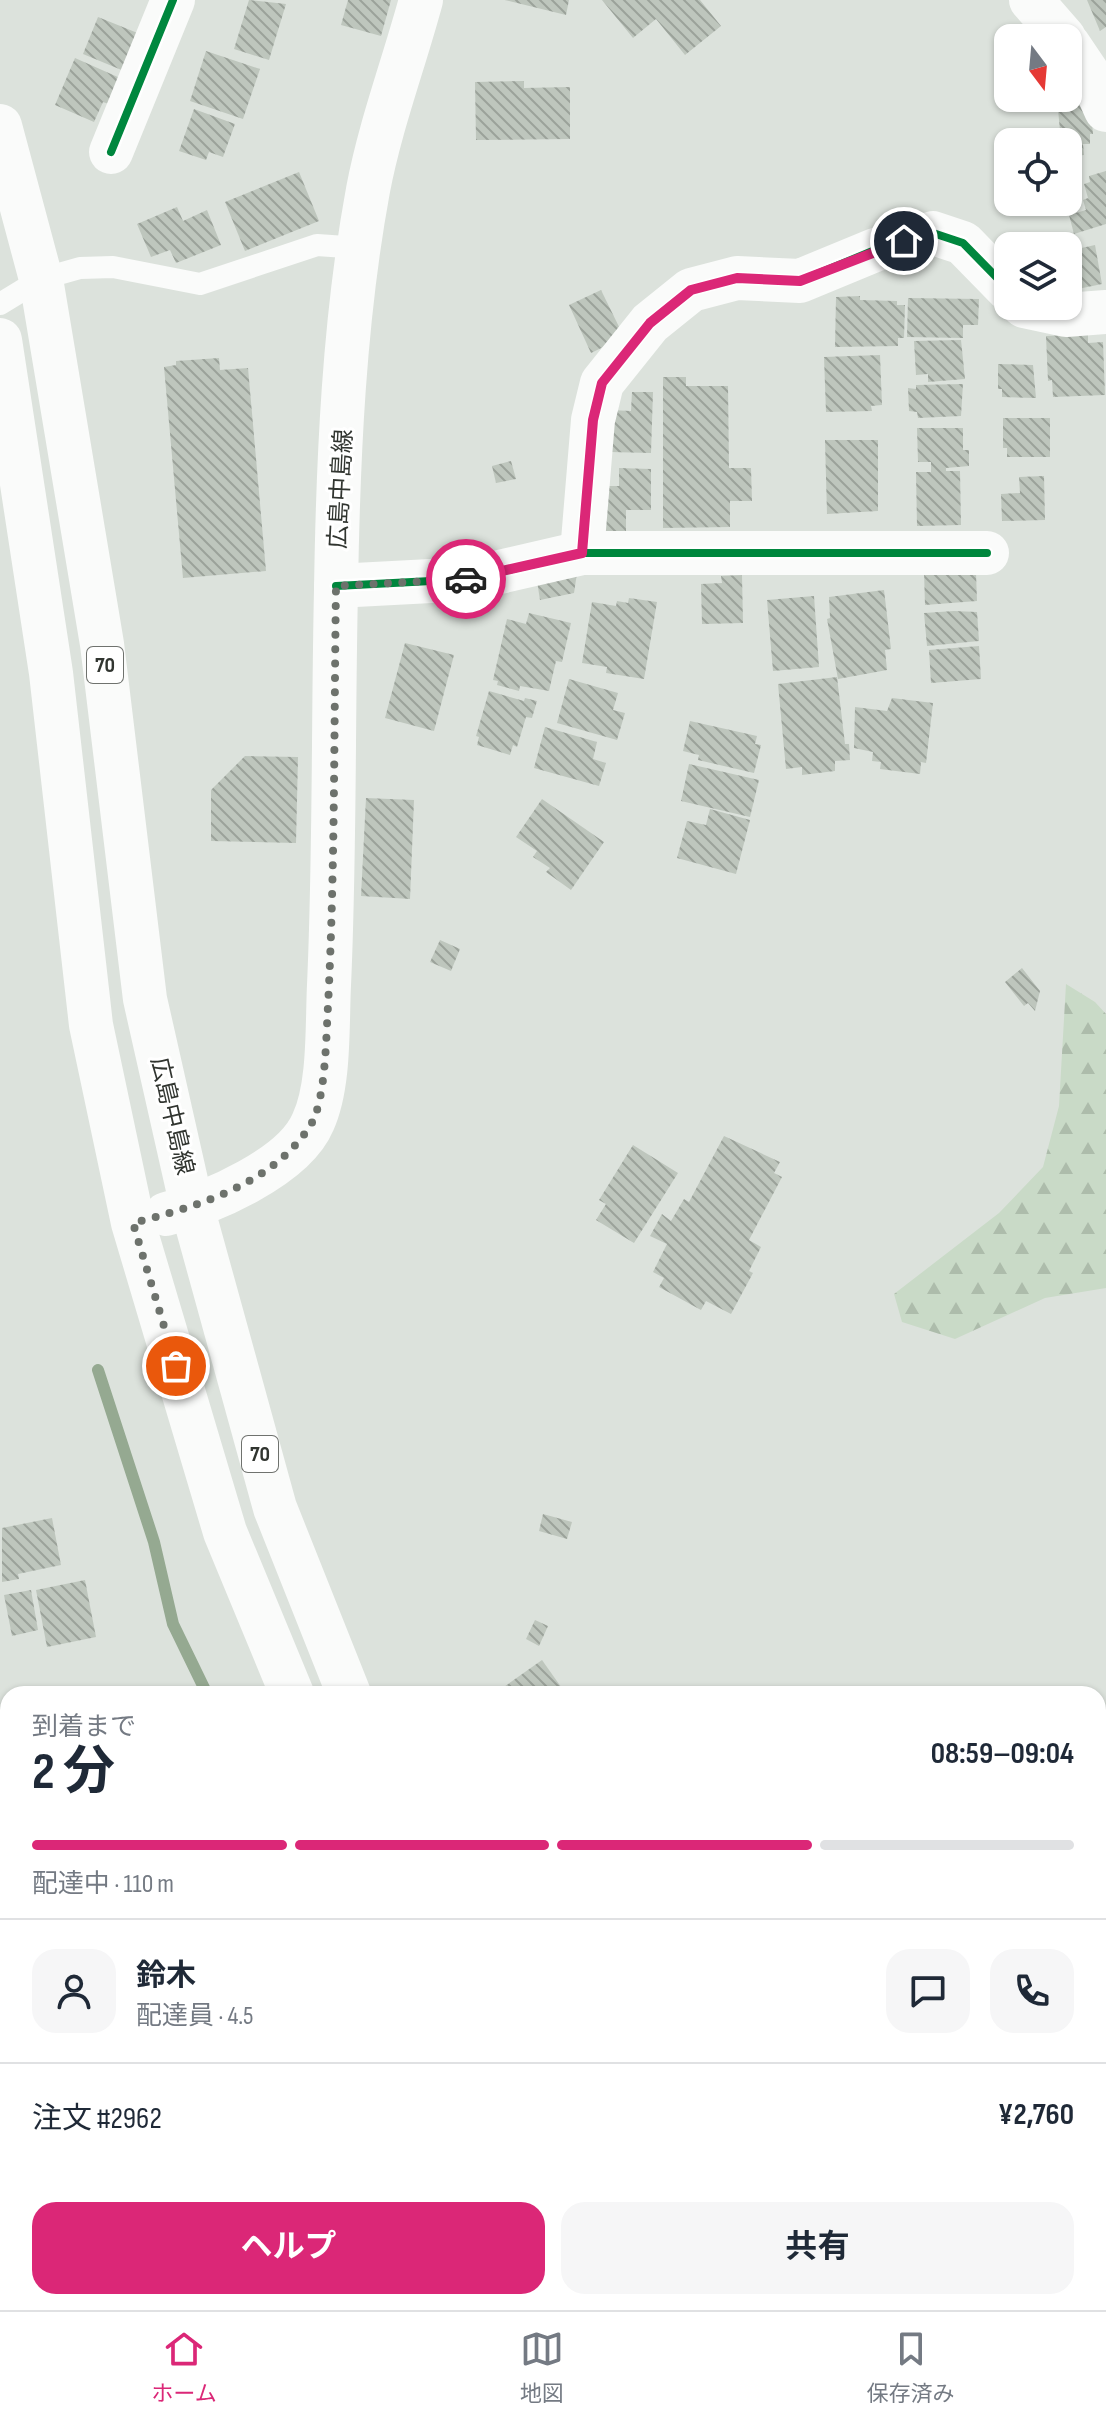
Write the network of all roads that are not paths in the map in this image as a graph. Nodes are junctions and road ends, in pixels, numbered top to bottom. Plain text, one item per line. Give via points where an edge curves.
1 (173, 0) edge
2 (421, 0) edge
3 (1031, 0) edge
4 (1052, 24) edge
5 (1082, 65) edge
6 (1106, 110) edge
7 (0, 126) edge
8 (111, 152) dead end
9 (360, 248) junction
10 (994, 275) edge
11 (41, 279) junction
12 (0, 304) edge
13 (1106, 312) edge
14 (1082, 314) edge
15 (0, 340) edge
16 (582, 553) junction
17 (987, 553) dead end
18 (336, 586) junction
19 (192, 1207) junction
20 (133, 1223) junction
21 (289, 1686) edge
22 (346, 1686) edge

1 - 8 main road
2 - 9 main road, 広島中島線 via 369,187
3 - 4 main road
5 - 6 main road
7 - 11 main road, 広島中島線 / 70
9 - 11 lane via 317,245 200,284 113,267 80,268
9 - 18 main road, 広島中島線 via 346,379
10 - 16 main road via 963,243 933,233 800,281 737,278 691,290 650,323 602,383 593,420
11 - 12 lane
11 - 19 main road, 広島中島線 / 70 via 102,644 145,999
13 - 14 main road
15 - 20 main road, 70 via 51,673 91,1025
16 - 17 main road
16 - 18 main road via 469,579
18 - 19 main road, 広島中島線 via 331,940 325,1067 313,1122 293,1150 252,1178
19 - 20 main road, 広島中島線
19 - 22 main road, 広島中島線 / 70 via 275,1508
20 - 21 main road, 70 via 225,1532

